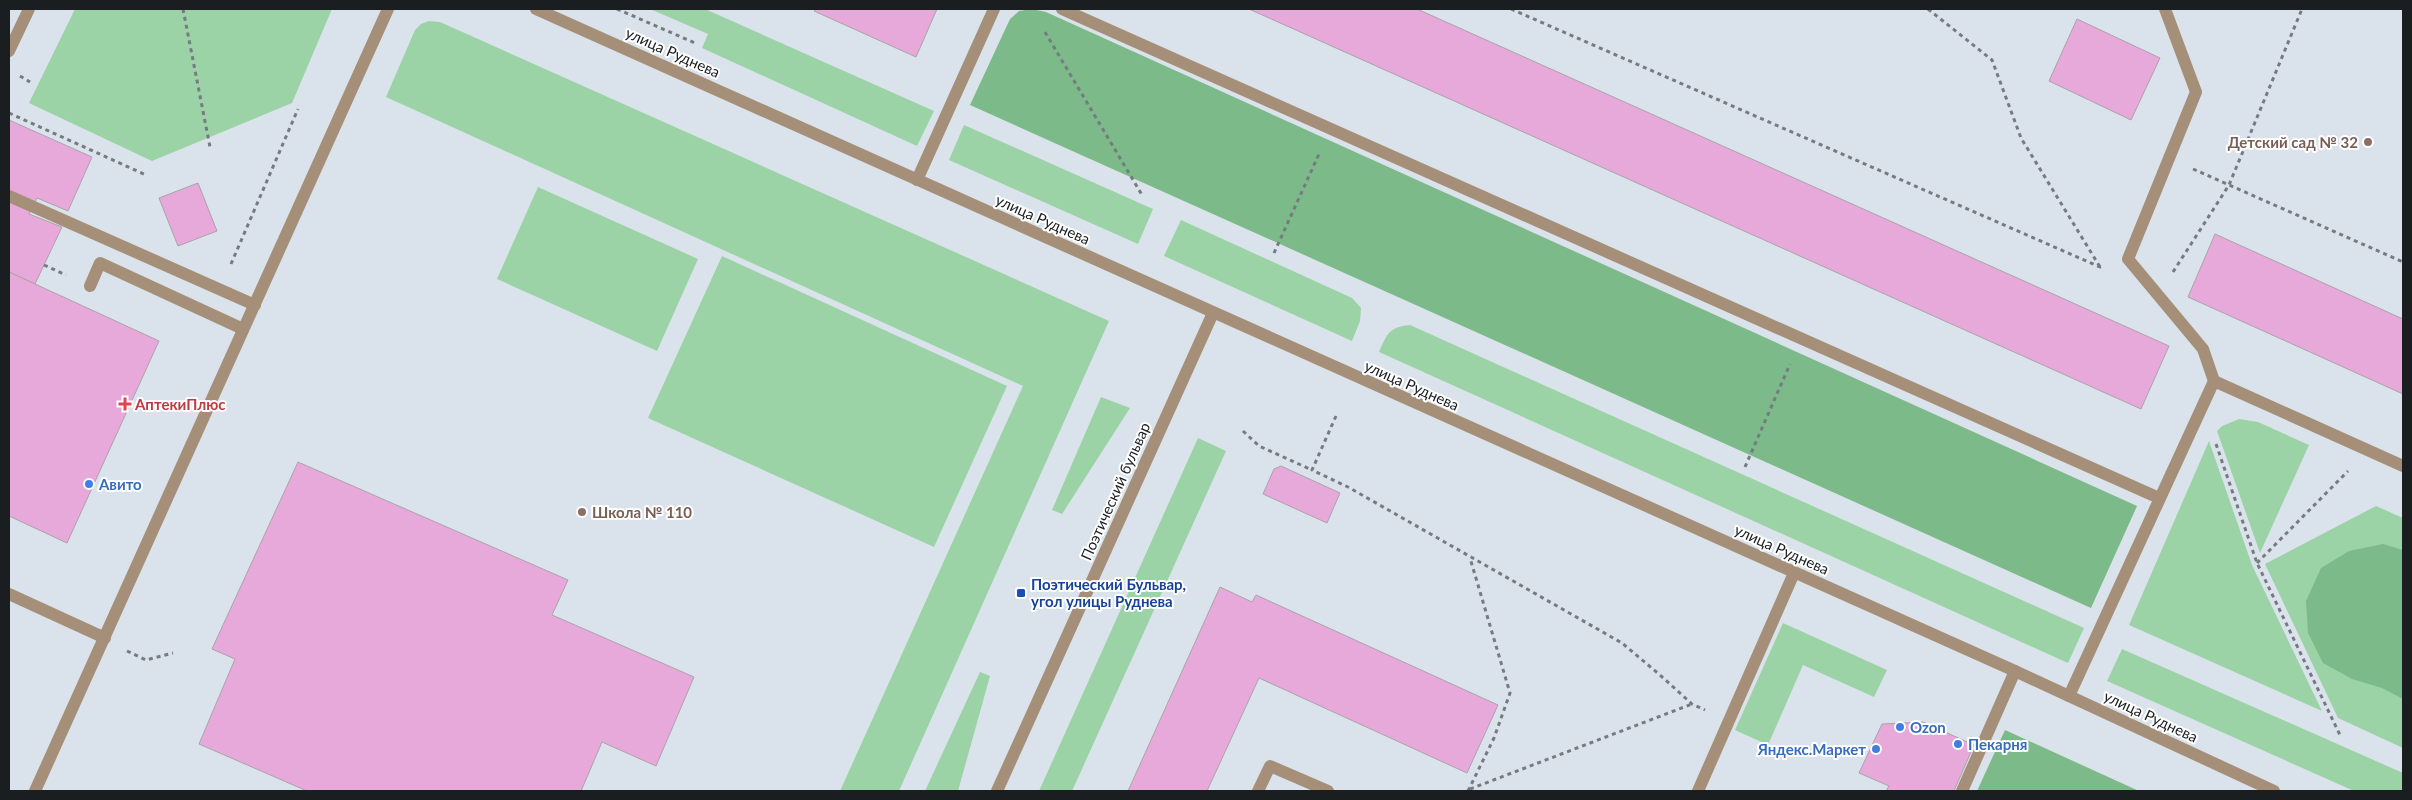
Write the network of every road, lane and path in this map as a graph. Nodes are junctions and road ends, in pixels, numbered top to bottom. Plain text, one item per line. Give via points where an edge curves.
1 (183, 9) edge
2 (388, 9) edge
3 (536, 9) edge
4 (617, 9) edge
5 (994, 9) edge
6 (1062, 9) edge
7 (1512, 9) edge
8 (1928, 9) edge
9 (2165, 9) edge
10 (2302, 9) edge
11 (24, 11) edge
12 (1042, 26) dead end
13 (694, 43) dead end
14 (9, 51) edge
15 (298, 109) dead end
16 (9, 113) edge
17 (1330, 128) junction
18 (210, 147) dead end
19 (2165, 166) junction
20 (146, 175) dead end
21 (917, 180) junction
22 (2229, 185) junction
23 (1142, 195) dead end
24 (9, 196) edge
25 (1274, 253) dead end
26 (2128, 259) junction
27 (2403, 262) edge
28 (2100, 268) junction
29 (90, 286) dead end
30 (220, 289) junction
31 (2158, 296) junction
32 (255, 305) junction
33 (1212, 313) junction
34 (243, 329) junction
35 (1801, 338) junction
36 (2214, 381) junction
37 (2203, 406) junction
38 (1336, 416) dead end
39 (1243, 431) dead end
40 (2369, 451) junction
41 (2403, 466) edge
42 (1745, 467) dead end
43 (1312, 470) junction
44 (2159, 498) junction
45 (1470, 558) junction
46 (2257, 563) junction
47 (1794, 573) junction
48 (9, 594) edge
49 (104, 638) junction
50 (127, 650) dead end
51 (173, 653) dead end
52 (2015, 671) junction
53 (2069, 696) junction
54 (1692, 704) junction
55 (1729, 720) junction
56 (2340, 736) dead end
57 (1469, 790) edge
58 (35, 791) edge
59 (997, 791) edge
60 (1258, 791) edge
61 (1328, 791) edge
62 (1698, 791) edge
63 (1962, 791) edge
64 (2274, 791) edge

1 - 18 path
2 - 32 street
3 - 21 street, улица Руднева
4 - 13 path
5 - 21 street
6 - 17 street
7 - 28 path
8 - 28 path via 1992,60 2021,138
9 - 19 street via 2196,92
10 - 22 path
11 - 14 street
12 - 23 path
15 - 30 path
16 - 20 path
17 - 25 path
17 - 35 street
19 - 22 path via 2182,164
19 - 26 street
21 - 33 street, улица Руднева
22 - 27 path
22 - 31 path
24 - 30 street
26 - 28 path
26 - 31 street
29 - 34 street via 100,263
30 - 32 street
31 - 36 street via 2203,349
32 - 34 street
33 - 47 street, улица Руднева
33 - 59 street, Поэтический бульвар
34 - 49 street
35 - 42 path
35 - 44 street
36 - 37 street
36 - 40 street
37 - 44 street
37 - 46 path
38 - 43 path
39 - 43 path via 1259,446
40 - 41 street
40 - 46 path
43 - 45 path via 1348,487
44 - 53 street
45 - 54 path via 1622,643
45 - 57 path via 1510,693 1494,738
46 - 56 path
47 - 52 street, улица Руднева
47 - 55 street
48 - 49 street
49 - 58 street
50 - 51 path via 146,660
52 - 53 street, улица Руднева
52 - 63 street
53 - 64 street, улица Руднева
54 - 55 path
54 - 57 path
55 - 62 street
60 - 61 street via 1270,766

